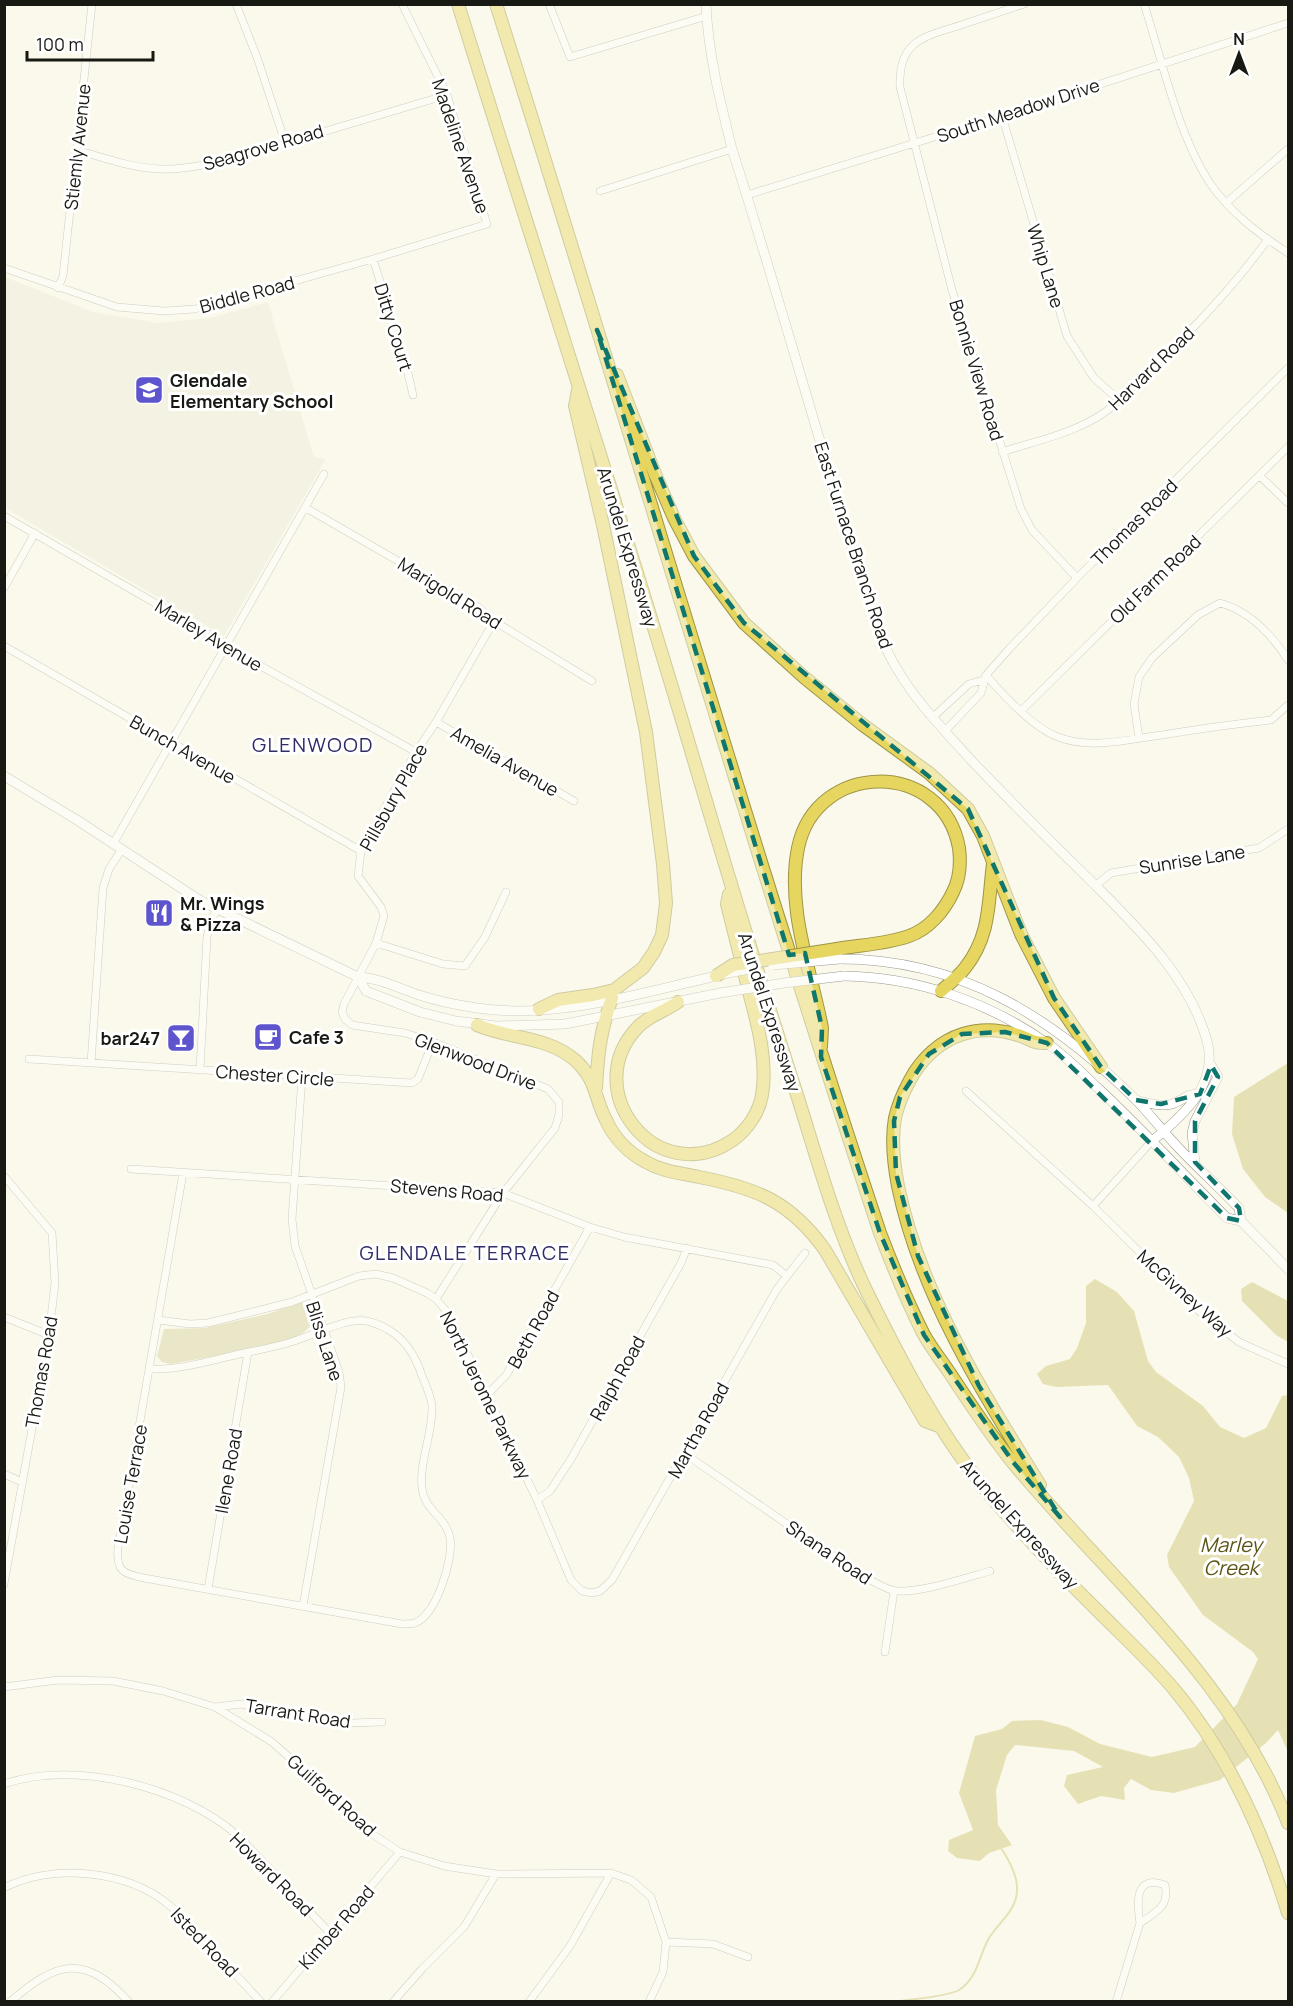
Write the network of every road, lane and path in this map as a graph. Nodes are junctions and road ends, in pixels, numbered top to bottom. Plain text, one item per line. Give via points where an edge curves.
1 (92, 4) edge
2 (236, 4) edge
3 (402, 4) edge
4 (458, 4) edge
5 (496, 4) edge
6 (549, 4) edge
7 (706, 4) edge
8 (1024, 4) edge
9 (1144, 4) edge
10 (706, 15) junction
11 (1288, 23) edge
12 (1163, 63) junction
13 (447, 94) junction
14 (1002, 116) junction
15 (285, 142) junction
16 (913, 144) junction
17 (732, 148) junction
18 (1288, 149) edge
19 (77, 150) junction
20 (600, 191) dead end
21 (747, 195) junction
22 (1226, 203) junction
23 (488, 224) joint
24 (1268, 240) junction
25 (1288, 253) edge
26 (373, 259) junction
27 (4, 268) edge
28 (58, 288) junction
29 (597, 330) junction
30 (1288, 368) edge
31 (578, 386) junction
32 (413, 395) dead end
33 (1119, 400) junction
34 (1288, 447) edge
35 (1002, 452) junction
36 (324, 474) dead end
37 (1260, 476) junction
38 (1288, 503) edge
39 (306, 508) junction
40 (4, 516) edge
41 (35, 533) junction
42 (1077, 579) junction
43 (4, 588) edge
44 (494, 621) junction
45 (226, 644) junction
46 (4, 646) edge
47 (1288, 660) edge
48 (984, 677) junction
49 (592, 681) dead end
50 (1288, 705) edge
51 (1021, 711) junction
52 (932, 718) junction
53 (436, 722) junction
54 (945, 731) junction
55 (1139, 738) junction
56 (171, 742) junction
57 (416, 752) junction
58 (4, 776) edge
59 (574, 801) dead end
60 (1288, 829) edge
61 (118, 846) junction
62 (361, 851) junction
63 (993, 863) junction
64 (1095, 886) junction
65 (731, 887) junction
66 (506, 892) dead end
67 (217, 909) junction
68 (376, 943) junction
69 (838, 954) junction
70 (716, 976) joint
71 (358, 977) junction
72 (954, 978) junction
73 (941, 991) junction
74 (612, 998) junction
75 (678, 1002) junction
76 (539, 1009) junction
77 (606, 1016) junction
78 (477, 1025) junction
79 (433, 1042) junction
80 (1047, 1043) junction
81 (821, 1057) junction
82 (29, 1059) dead end
83 (92, 1063) junction
84 (1211, 1065) junction
85 (1101, 1067) junction
86 (200, 1070) junction
87 (302, 1077) junction
88 (596, 1088) junction
89 (966, 1091) dead end
90 (1200, 1094) junction
91 (1136, 1100) junction
92 (1164, 1132) junction
93 (1152, 1141) junction
94 (1195, 1162) junction
95 (131, 1169) dead end
96 (183, 1173) junction
97 (4, 1176) edge
98 (296, 1181) junction
99 (503, 1193) junction
100 (1093, 1206) junction
101 (1241, 1221) junction
102 (590, 1227) junction
103 (687, 1248) junction
104 (805, 1253) dead end
105 (1288, 1269) edge
106 (787, 1276) junction
107 (311, 1295) junction
108 (436, 1299) junction
109 (4, 1317) edge
110 (158, 1320) junction
111 (324, 1329) junction
112 (49, 1335) junction
113 (248, 1352) junction
114 (1288, 1364) edge
115 (150, 1369) junction
116 (488, 1395) junction
117 (941, 1427) junction
118 (685, 1454) junction
119 (4, 1474) edge
120 (22, 1482) junction
121 (537, 1500) junction
122 (1060, 1517) junction
123 (990, 1571) dead end
124 (4, 1584) edge
125 (208, 1589) junction
126 (582, 1591) joint
127 (894, 1591) junction
128 (303, 1606) junction
129 (885, 1652) dead end
130 (5, 1685) edge
131 (215, 1707) junction
132 (382, 1722) dead end
133 (4, 1784) edge
134 (1288, 1823) edge
135 (400, 1852) junction
136 (611, 1873) junction
137 (496, 1874) junction
138 (4, 1888) edge
139 (1288, 1913) edge
140 (1140, 1923) junction
141 (330, 1933) junction
142 (666, 1942) junction
143 (748, 1957) dead end
144 (10, 2001) edge
145 (129, 2001) edge
146 (261, 2001) edge
147 (272, 2001) edge
148 (393, 2001) edge
149 (529, 2001) edge
150 (649, 2001) edge
151 (1116, 2001) edge

1 - 19 street, Stiemly Avenue
2 - 15 street
3 - 13 street, Madeline Avenue
4 - 31 highway, Arundel Expressway
5 - 29 highway, Arundel Expressway
6 - 10 street via 570,57
7 - 10 main road, East Furnace Branch Road
8 - 16 street, Bonnie View Road via 927,34 909,49 902,62 900,87
9 - 12 street
10 - 17 main road, East Furnace Branch Road
11 - 12 street, South Meadow Drive
12 - 14 street, South Meadow Drive
12 - 22 street via 1193,150
13 - 15 street, Seagrove Road
13 - 23 street, Madeline Avenue
14 - 16 street, South Meadow Drive
14 - 33 street, Whip Lane via 1067,336 1095,378
15 - 19 street, Seagrove Road via 225,161 172,169 133,166
16 - 21 street, South Meadow Drive
16 - 35 street, Bonnie View Road via 952,290
17 - 20 street
17 - 21 main road, East Furnace Branch Road
18 - 22 street
19 - 28 street, Stiemly Avenue via 63,276
21 - 52 main road, East Furnace Branch Road via 880,635 895,666
22 - 24 street
23 - 26 street, Biddle Road
24 - 25 street
24 - 33 street, Harvard Road via 1217,304
26 - 28 street, Biddle Road via 195,309 117,307
26 - 32 street, Ditty Court
27 - 28 street, Biddle Road
29 - 63 highway via 674,518 724,599 744,624 805,678 928,773 969,810
29 - 81 highway, Arundel Expressway
30 - 42 street, Thomas Road
31 - 65 highway, Arundel Expressway
31 - 76 highway via 575,406 646,732 663,864 665,921 658,944 643,968 614,990 558,1000
33 - 35 street, Harvard Road via 1092,422
34 - 37 street, Old Farm Road
35 - 42 street, Bonnie View Road via 1032,530
36 - 39 street
37 - 38 street
37 - 51 street, Old Farm Road
39 - 44 street, Marigold Road via 478,607
39 - 45 street
40 - 41 street, Marley Avenue
41 - 43 street
41 - 45 street, Marley Avenue
42 - 48 street, Thomas Road
44 - 49 street, Marigold Road
44 - 53 street, Pillsbury Place
45 - 56 street
45 - 57 street, Marley Avenue via 230,650
46 - 56 street, Bunch Avenue
47 - 55 street via 1251,617 1234,607 1220,603 1197,615 1152,658 1139,677 1134,704
48 - 51 street
48 - 52 street, Thomas Road via 969,684
48 - 54 street, Thomas Road via 981,693
50 - 55 street via 1271,720
51 - 55 street via 1042,728 1076,743
52 - 54 main road, East Furnace Branch Road
53 - 57 street, Pillsbury Place
53 - 59 street, Amelia Avenue
54 - 64 main road, East Furnace Branch Road
56 - 61 street
56 - 62 street, Bunch Avenue
57 - 62 street, Pillsbury Place
58 - 61 main road
60 - 64 street, Sunrise Lane via 1259,848 1111,873
61 - 67 main road
61 - 83 street via 103,888
62 - 68 street, Pillsbury Place via 358,876 384,916
63 - 72 highway via 985,931 975,954
63 - 85 highway via 1021,933 1054,998
64 - 84 main road, East Furnace Branch Road via 1176,976 1203,1029
65 - 75 highway via 728,904 762,1053 762,1097 741,1135 725,1146 696,1155 659,1148 638,1133 624,1114 616,1084 627,1040 640,1024
65 - 117 highway, Arundel Expressway via 845,1245 908,1372
66 - 68 street via 485,937 465,966 443,964
67 - 71 main road
67 - 86 street via 207,937
68 - 71 street, Pillsbury Place
69 - 70 highway, bridge via 733,965
69 - 72 main road
69 - 81 highway via 910,936 940,913 957,885 961,862 957,838 944,812 915,789 878,780 842,789 822,804 803,833 795,872 797,915 822,1028
70 - 74 main road
71 - 76 main road via 375,978 420,996 477,1008
71 - 78 main road via 366,991 397,1004
71 - 79 street, Glenwood Drive via 344,1004 345,1019 352,1025 405,1033
72 - 73 highway
72 - 85 main road via 1026,1010
73 - 75 main road, bridge via 891,979 844,976
73 - 80 main road via 993,1011
74 - 76 main road
74 - 77 highway
75 - 77 main road
77 - 78 main road via 545,1026
77 - 88 highway via 596,1065
78 - 88 highway via 553,1046 576,1061
79 - 87 street, Chester Circle via 418,1079 412,1083
79 - 99 street, Glenwood Drive via 548,1089 559,1102 555,1128
80 - 93 main road
80 - 122 highway via 1034,1043 1005,1032 982,1031 962,1034 928,1054 900,1097 893,1146 903,1208 934,1293 979,1386
81 - 122 highway, Arundel Expressway via 879,1233 924,1335 1013,1462
82 - 83 street, Chester Circle
83 - 86 street, Chester Circle
84 - 90 main road
84 - 94 main road, East Furnace Branch Road via 1218,1077 1195,1121
85 - 91 main road
86 - 87 street, Chester Circle
87 - 98 street, Bliss Lane
88 - 117 highway via 606,1120 619,1142 639,1158 662,1170 750,1189 799,1219 825,1250 925,1421
89 - 100 street, McGivney Way
90 - 91 main road via 1190,1094 1172,1104
90 - 92 main road
91 - 92 main road
92 - 93 main road
92 - 94 main road
93 - 100 street
93 - 101 main road via 1227,1218
94 - 101 main road via 1239,1208
95 - 96 street, Stevens Road
96 - 98 street, Stevens Road
96 - 110 street, Louise Terrace
97 - 112 street, Thomas Road via 52,1233 55,1283
98 - 99 street, Stevens Road
98 - 107 street, Bliss Lane via 292,1219 295,1246
99 - 102 street, Stevens Road
99 - 108 street, Glenwood Drive
100 - 114 street, McGivney Way via 1199,1311 1239,1342
101 - 105 main road
102 - 103 street, Stevens Road
102 - 116 street, Beth Road via 507,1374
103 - 106 street, Stevens Road via 773,1265
103 - 121 street, Ralph Road via 572,1459 550,1491
104 - 106 street, Martha Road
106 - 118 street, Martha Road
107 - 108 street, North Jerome Parkway via 359,1276 376,1274
107 - 110 street, North Jerome Parkway via 208,1323
107 - 111 street, Bliss Lane
108 - 116 street, North Jerome Parkway via 448,1313
109 - 112 street
110 - 115 street, Louise Terrace
111 - 113 street via 288,1344
111 - 128 street, Bliss Lane via 341,1387
111 - 128 street, Louise Terrace via 365,1320 394,1333 418,1362 431,1403 421,1486 424,1499 445,1526 450,1546 435,1602 414,1624
112 - 120 street, Thomas Road
113 - 115 street
113 - 125 street, Ilene Road
115 - 125 street, Louise Terrace via 117,1560 128,1575
116 - 121 street, North Jerome Parkway
117 - 139 highway, Arundel Expressway via 956,1452 1016,1526 1176,1691 1239,1792 1265,1847
118 - 126 street, Martha Road via 612,1580 600,1591
118 - 127 street, Shana Road via 854,1570
119 - 120 street
120 - 124 street, Thomas Road
121 - 126 street, North Jerome Parkway via 571,1580
122 - 134 highway, Arundel Expressway via 1171,1639 1221,1701 1263,1770
123 - 127 street, Shana Road via 914,1590
125 - 128 street, Louise Terrace
127 - 129 street
130 - 131 street, Guilford Road via 58,1680 113,1681
131 - 132 street, Tarrant Road via 241,1704 351,1723
131 - 135 street, Guilford Road via 272,1742 360,1826
133 - 141 street, Howard Road via 58,1775 97,1776 127,1782 188,1804 238,1836
135 - 137 street, Guilford Road via 444,1866
135 - 141 street, Kimber Road
136 - 137 street, Guilford Road
136 - 142 street, Guilford Road via 632,1880 651,1898
136 - 149 street via 566,1953
137 - 148 street via 464,1927
138 - 146 street, Isted Road via 30,1877 81,1873 122,1881 169,1905
140 - 140 street via 1166,1901 1165,1885 1155,1881 1145,1884 1139,1892
140 - 151 street
141 - 147 street, Kimber Road
142 - 143 street via 713,1944
142 - 150 street via 663,1972
144 - 145 street via 33,1981 71,1968 93,1972 111,1982

